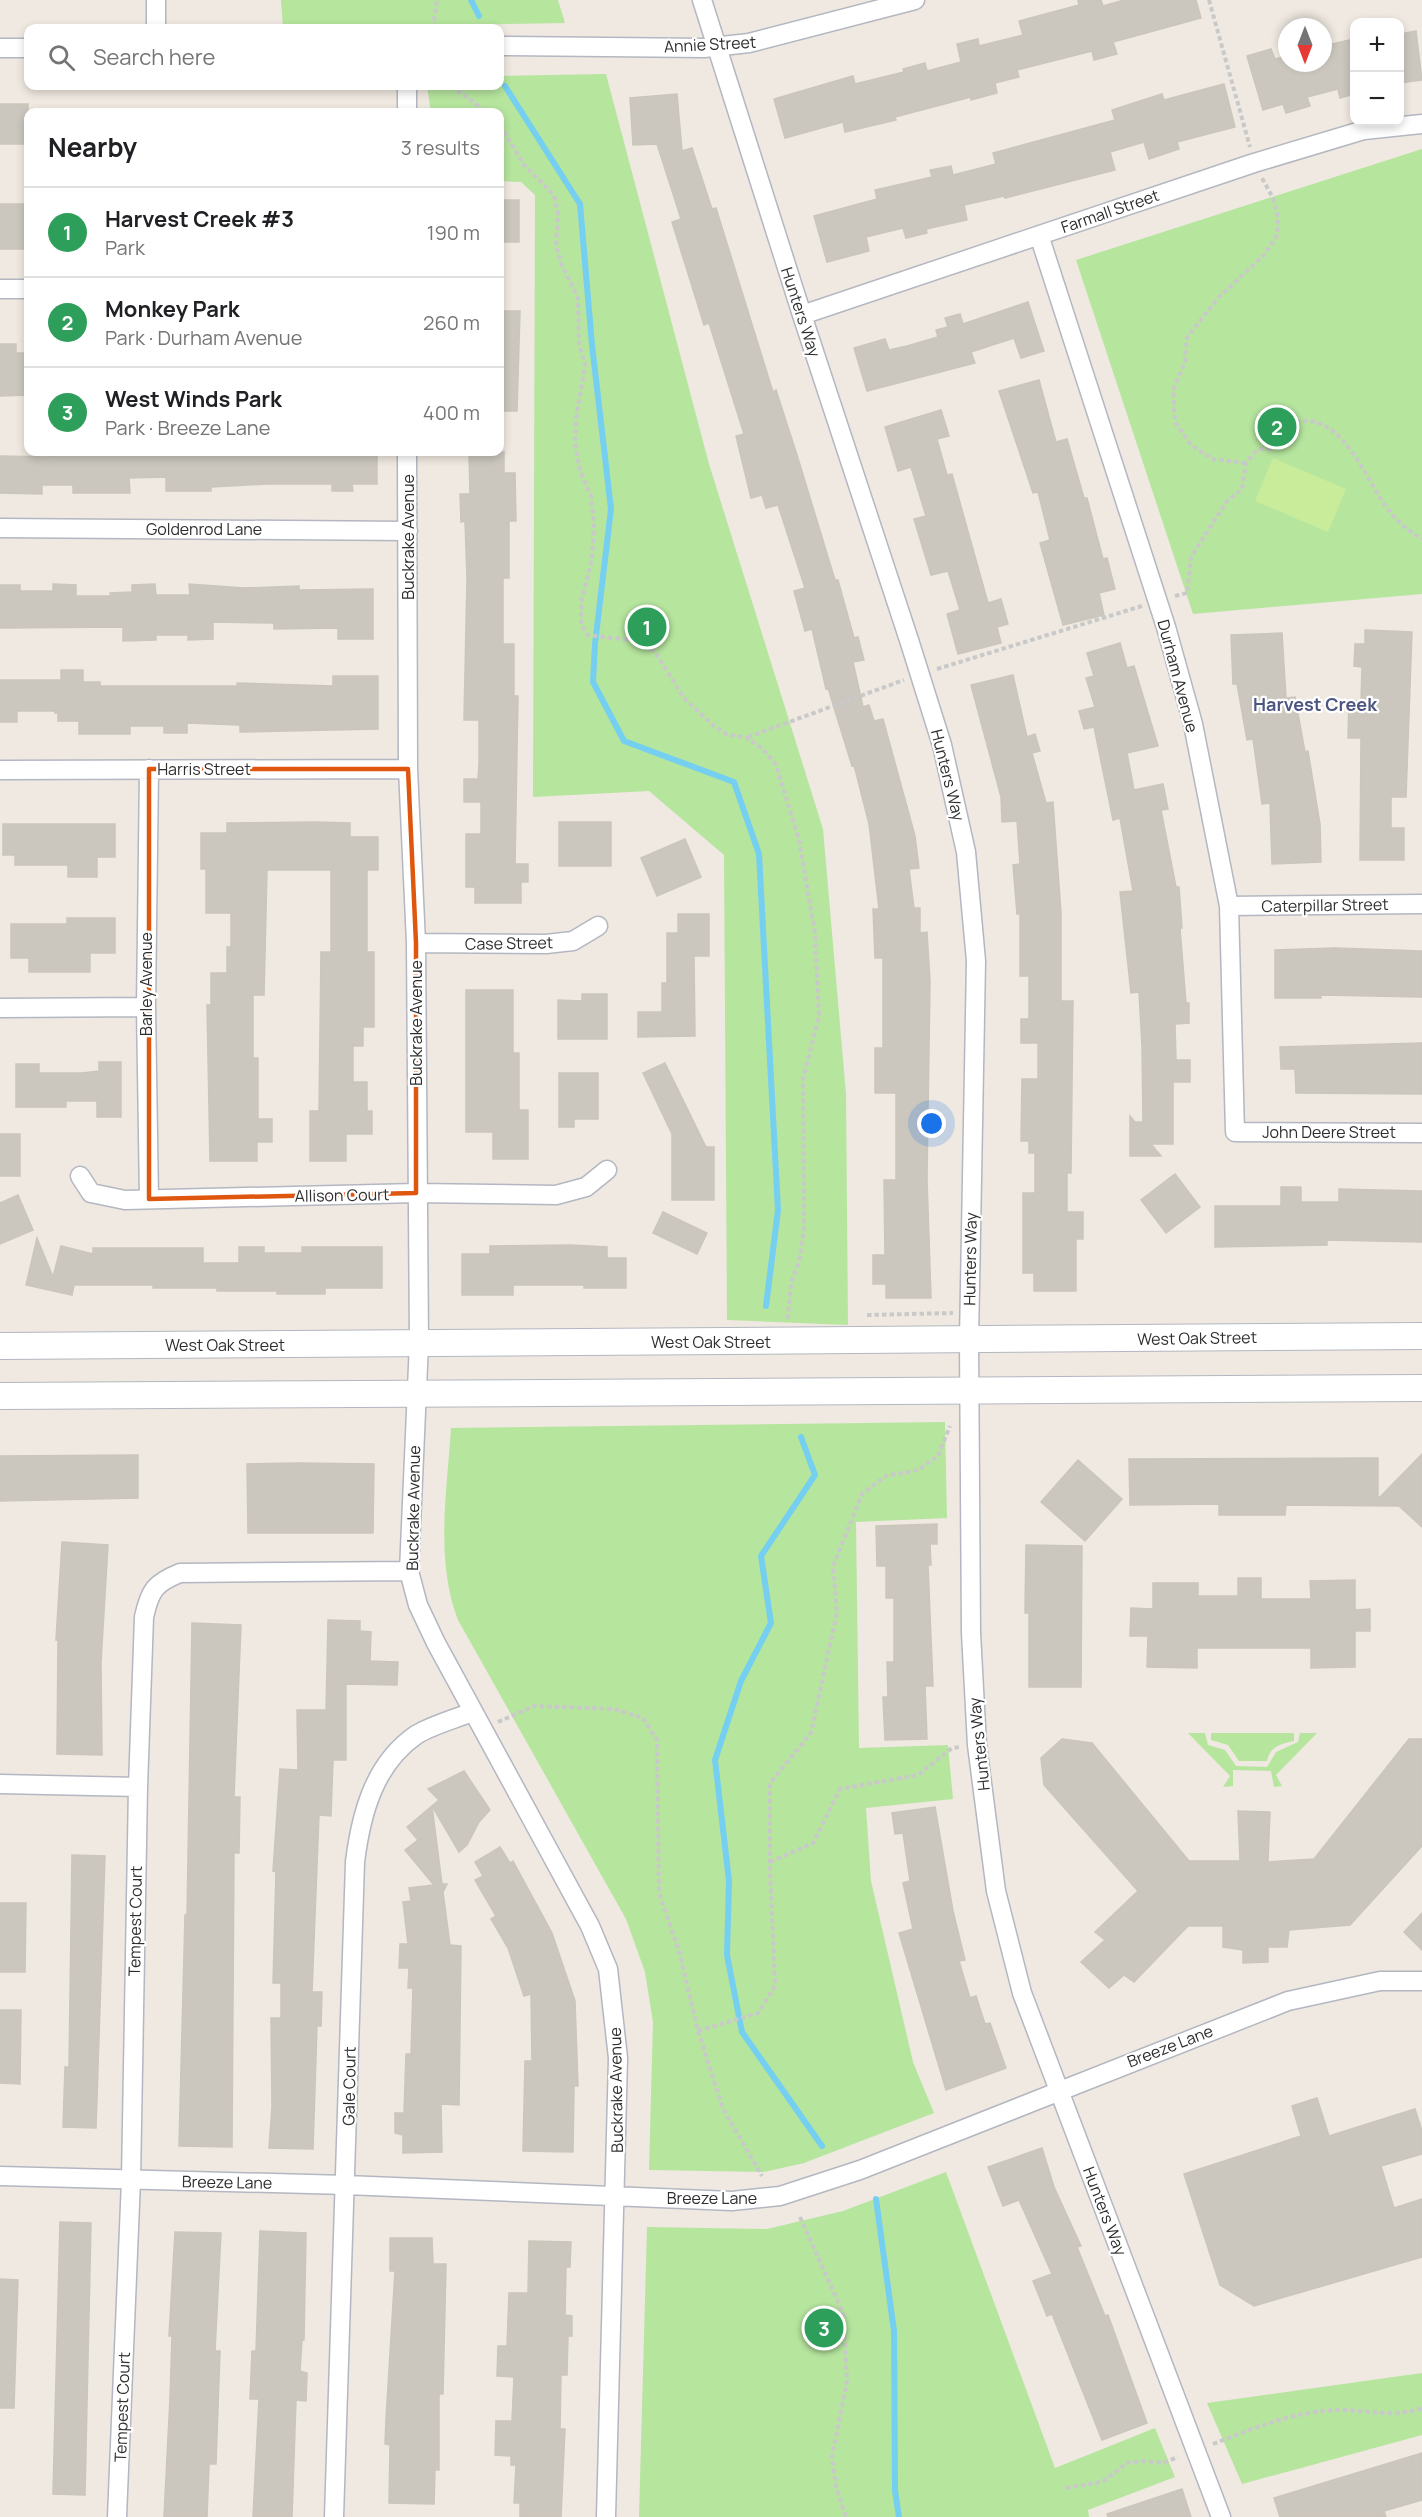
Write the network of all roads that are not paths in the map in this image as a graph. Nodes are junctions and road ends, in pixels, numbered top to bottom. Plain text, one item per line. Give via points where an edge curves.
1 (156, 0) edge
2 (702, 0) edge
3 (915, 0) edge
4 (156, 24) edge
5 (504, 46) edge
6 (717, 47) junction
7 (0, 48) edge
8 (24, 48) edge
9 (407, 90) edge
10 (407, 108) edge
11 (1422, 124) edge
12 (1039, 235) junction
13 (0, 289) edge
14 (24, 289) edge
15 (802, 315) junction
16 (407, 456) edge
17 (0, 528) edge
18 (408, 531) junction
19 (148, 769) junction
20 (408, 769) junction
21 (0, 770) edge
22 (1422, 904) edge
23 (1229, 906) junction
24 (598, 926) dead end
25 (416, 943) junction
26 (146, 1007) junction
27 (0, 1008) edge
28 (1235, 1132) joint
29 (1422, 1132) edge
30 (607, 1170) dead end
31 (80, 1176) dead end
32 (416, 1193) junction
33 (148, 1199) junction
34 (962, 1331) junction
35 (1422, 1336) edge
36 (419, 1343) junction
37 (0, 1346) edge
38 (1422, 1388) edge
39 (969, 1391) junction
40 (416, 1395) junction
41 (0, 1396) edge
42 (409, 1571) junction
43 (472, 1712) junction
44 (0, 1784) edge
45 (138, 1787) junction
46 (1422, 1981) edge
47 (1058, 2090) junction
48 (0, 2176) edge
49 (131, 2180) junction
50 (346, 2185) junction
51 (616, 2197) junction
52 (117, 2517) edge
53 (334, 2517) edge
54 (606, 2517) edge
55 (1221, 2517) edge

1 - 4 street
2 - 6 street, Hunters Way
3 - 6 street, Annie Street via 772,39
5 - 6 street, Annie Street
6 - 15 street, Hunters Way
7 - 8 street
9 - 10 street
11 - 12 street, Farmall Street via 1364,130
12 - 15 street, Farmall Street
12 - 23 street, Durham Avenue via 1158,601 1193,724
13 - 14 street
15 - 34 street, Hunters Way via 942,745 963,841 976,961
16 - 18 street, Buckrake Avenue
17 - 18 street, Goldenrod Lane
18 - 20 street, Buckrake Avenue
19 - 20 street, Harris Street
19 - 21 street, Harris Street
19 - 26 street, Barley Avenue
20 - 25 street, Buckrake Avenue
22 - 23 street, Caterpillar Street
23 - 28 street, Durham Avenue
24 - 25 street, Case Street via 573,941 546,944
25 - 32 street, Buckrake Avenue
26 - 27 street
26 - 33 street, Barley Avenue
28 - 29 street, John Deere Street
30 - 32 street, Allison Court via 586,1186 555,1195
31 - 33 street, Allison Court via 91,1193 114,1199
32 - 33 street, Allison Court
32 - 36 street, Buckrake Avenue
34 - 35 main road, West Oak Street
34 - 36 main road, West Oak Street
34 - 39 street, Hunters Way
36 - 37 main road, West Oak Street
36 - 40 street, Buckrake Avenue
38 - 39 main road
39 - 40 main road
39 - 47 street, Hunters Way via 971,1633 977,1745 996,1891 1022,1993
40 - 41 main road
40 - 42 street, Buckrake Avenue
42 - 43 street, Buckrake Avenue via 418,1605
42 - 45 street, Tempest Court via 180,1573 160,1581 148,1599 144,1617
43 - 50 street, Gale Court via 418,1734 397,1750 367,1799 359,1829
43 - 51 street, Buckrake Avenue via 590,1926 608,1969 618,2058
44 - 45 street
45 - 49 street, Tempest Court
46 - 47 street, Breeze Lane via 1380,1981 1288,2001
47 - 51 street, Breeze Lane via 860,2170 780,2196 732,2201
47 - 55 street, Hunters Way
48 - 49 street, Breeze Lane
49 - 50 street, Breeze Lane
49 - 52 street, Tempest Court
50 - 51 street, Breeze Lane
50 - 53 street, Gale Court
51 - 54 street, Buckrake Avenue

